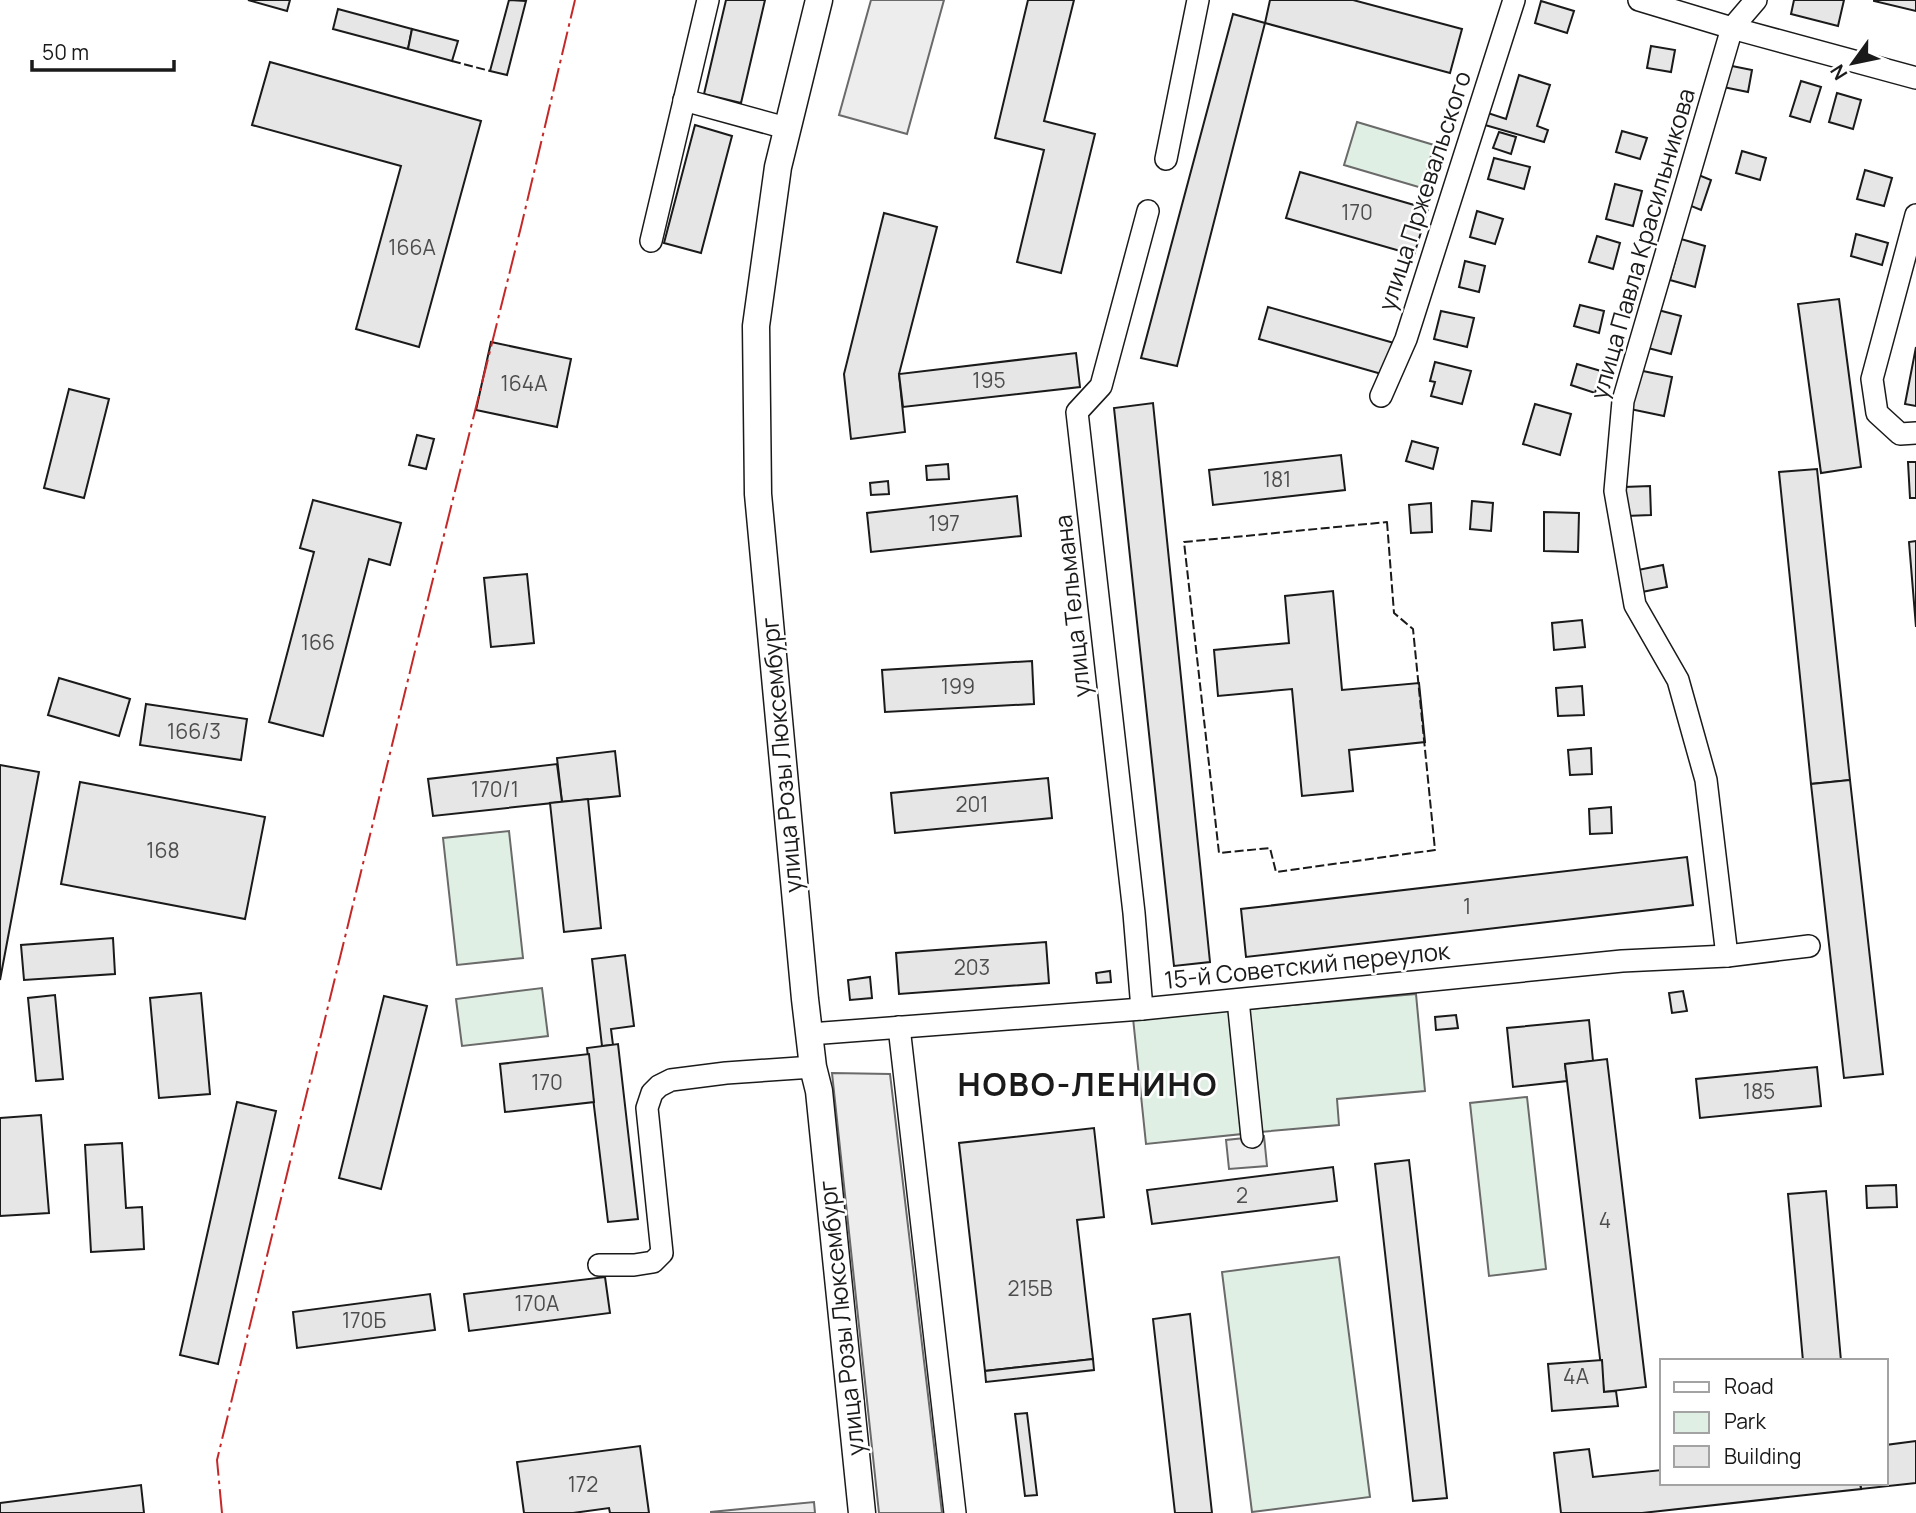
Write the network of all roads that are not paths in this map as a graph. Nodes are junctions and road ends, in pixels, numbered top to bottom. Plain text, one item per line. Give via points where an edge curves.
1 (708, 0) edge
2 (820, 0) edge
3 (1198, 0) edge
4 (1514, 0) edge
5 (1639, 0) edge
6 (1756, 0) edge
7 (1732, 28) junction
8 (1916, 78) edge
9 (684, 100) junction
10 (786, 128) junction
11 (1166, 159) dead end
12 (1148, 211) dead end
13 (1916, 215) edge
14 (651, 241) dead end
15 (1381, 396) dead end
16 (1916, 433) edge
17 (1809, 946) dead end
18 (1727, 957) junction
19 (1238, 1000) junction
20 (1142, 1009) junction
21 (899, 1027) junction
22 (810, 1034) junction
23 (813, 1067) junction
24 (1252, 1137) dead end
25 (599, 1265) dead end
26 (862, 1513) edge
27 (955, 1513) edge

1 - 9 street
2 - 10 main road, улица Розы Люксембург
3 - 11 street
4 - 15 street, улица Пржевальского via 1406,339
5 - 7 street
6 - 7 street, улица Павла Красильникова
7 - 8 street
7 - 18 street, улица Павла Красильникова via 1623,401 1615,491 1635,605 1678,680 1706,780
9 - 10 street
9 - 14 street
10 - 22 main road, улица Розы Люксембург via 756,326 758,494
12 - 20 street, улица Тельмана via 1101,386 1077,412
13 - 16 street via 1872,379 1877,413 1900,433
17 - 18 street, 15-й Советский переулок
18 - 19 street, 15-й Советский переулок via 1622,961
19 - 20 street, 15-й Советский переулок
19 - 24 street
20 - 21 street, 15-й Советский переулок
21 - 22 street, 15-й Советский переулок
21 - 27 street
22 - 23 main road, улица Розы Люксембург
23 - 25 street via 726,1073 671,1080 659,1086 647,1108 662,1253 653,1262
23 - 26 main road, улица Розы Люксембург

